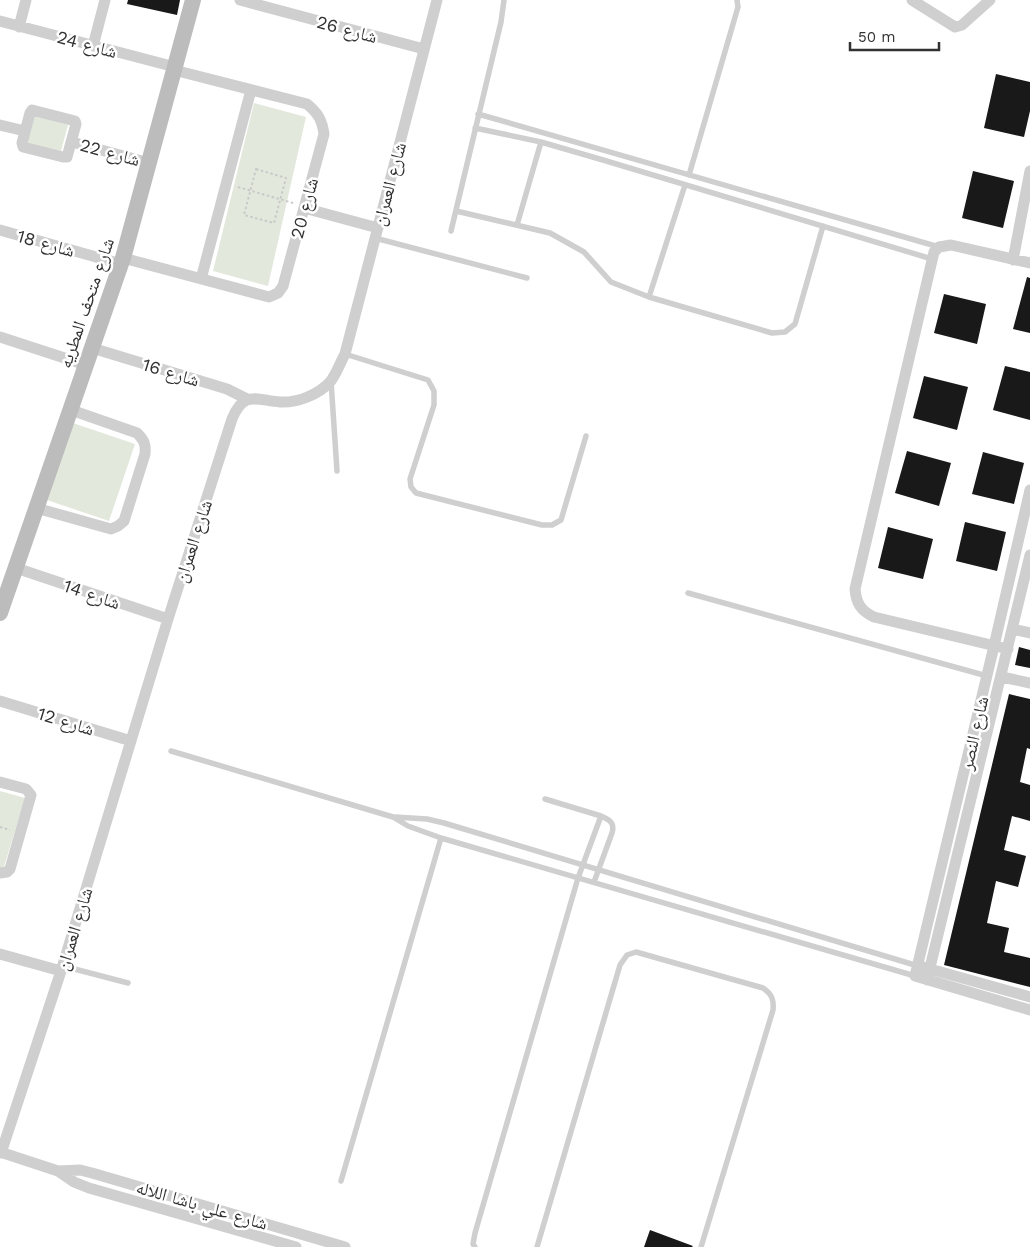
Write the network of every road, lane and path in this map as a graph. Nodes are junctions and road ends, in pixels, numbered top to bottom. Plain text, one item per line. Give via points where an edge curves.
1 (26, 0) edge
2 (105, 0) edge
3 (193, 0) edge
4 (240, 0) edge
5 (437, 0) edge
6 (504, 0) edge
7 (737, 0) edge
8 (912, 0) edge
9 (990, 0) edge
10 (0, 21) edge
11 (20, 27) junction
12 (93, 46) junction
13 (424, 49) junction
14 (174, 68) junction
15 (251, 90) junction
16 (478, 114) junction
17 (0, 125) edge
18 (475, 128) junction
19 (25, 131) junction
20 (72, 142) junction
21 (540, 142) junction
22 (149, 162) junction
23 (1030, 171) edge
24 (689, 175) junction
25 (226, 184) junction
26 (685, 186) junction
27 (250, 191) junction
28 (280, 200) junction
29 (304, 207) junction
30 (456, 211) junction
31 (517, 225) junction
32 (823, 226) junction
33 (0, 230) edge
34 (451, 231) dead end
35 (377, 233) junction
36 (939, 247) junction
37 (932, 259) junction
38 (1013, 260) junction
39 (122, 261) junction
40 (1030, 263) edge
41 (527, 278) dead end
42 (201, 279) junction
43 (649, 297) junction
44 (0, 337) edge
45 (92, 348) junction
46 (345, 354) junction
47 (86, 365) junction
48 (331, 381) junction
49 (247, 399) junction
50 (71, 410) junction
51 (586, 436) dead end
52 (337, 471) dead end
53 (1030, 490) edge
54 (36, 508) junction
55 (1030, 556) edge
56 (16, 568) junction
57 (688, 593) dead end
58 (0, 613) edge
59 (168, 619) junction
60 (1012, 629) junction
61 (1030, 634) edge
62 (994, 646) junction
63 (1008, 649) junction
64 (987, 676) junction
65 (1002, 677) junction
66 (1030, 683) edge
67 (0, 701) edge
68 (131, 740) junction
69 (171, 751) dead end
70 (0, 782) edge
71 (545, 800) dead end
72 (600, 816) junction
73 (393, 817) junction
74 (440, 838) junction
75 (583, 864) junction
76 (599, 869) junction
77 (0, 873) edge
78 (578, 878) junction
79 (594, 882) junction
80 (0, 954) edge
81 (62, 969) junction
82 (916, 971) junction
83 (928, 974) junction
84 (128, 983) dead end
85 (1030, 997) edge
86 (1030, 1010) edge
87 (0, 1152) edge
88 (58, 1171) junction
89 (341, 1181) dead end
90 (296, 1247) edge
91 (345, 1247) edge
92 (475, 1247) edge
93 (537, 1247) edge
94 (701, 1247) edge

1 - 11 street
2 - 12 street
3 - 14 street, شارع متحف المطريه
4 - 13 street, شارع 26
5 - 13 street, شارع العمران
6 - 16 lane
7 - 24 lane via 738,7
8 - 9 street via 958,27
10 - 11 street, شارع 24
11 - 12 street, شارع 24
12 - 14 street, شارع 24
13 - 35 street, شارع العمران
14 - 15 street, شارع 20
14 - 22 street, شارع متحف المطريه
15 - 25 street
15 - 29 street, شارع 20 via 307,104 322,122 324,134
16 - 18 lane
16 - 24 lane
17 - 19 street
18 - 21 lane
18 - 30 lane
19 - 20 street, شارع 22 via 23,147 65,158
19 - 20 street, شارع 22 via 34,110 75,121
20 - 22 street, شارع 22
21 - 26 lane
21 - 31 lane
22 - 39 street, شارع متحف المطريه
23 - 38 street
24 - 36 lane
25 - 27 path
25 - 42 street
26 - 32 lane
26 - 43 lane
27 - 28 path
27 - 28 path via 256,169 286,178
27 - 28 path via 244,215 274,224
28 - 29 path
29 - 35 street
29 - 42 street, شارع 20 via 283,286 278,293 269,297
30 - 31 lane
30 - 34 lane
31 - 43 lane via 550,233 584,252 611,282
32 - 37 lane
32 - 43 lane via 795,324 785,332 772,333
33 - 39 street, شارع 18
35 - 41 lane
35 - 46 street, شارع العمران
36 - 37 street
36 - 38 street via 951,245
37 - 62 street via 855,589 856,598 860,607 874,618
38 - 40 street
39 - 42 street, شارع 20
39 - 45 street, شارع متحف المطريه
44 - 47 street
45 - 47 street, شارع متحف المطريه
45 - 49 street, شارع 16 via 227,389
46 - 48 street, شارع العمران
46 - 51 lane via 428,380 434,391 434,406 410,479 416,493 552,525 561,520
47 - 50 street, شارع متحف المطريه
48 - 49 street, شارع العمران via 300,400
48 - 52 lane
49 - 59 street, شارع العمران via 237,407 232,418
50 - 54 street, شارع متحف المطريه
50 - 54 street via 143,438 145,454 124,520 111,529
53 - 62 street, شارع النصر
54 - 56 street, شارع متحف المطريه
55 - 60 street, شارع النصر
56 - 58 street, شارع متحف المطريه
56 - 59 street, شارع 14
57 - 64 lane
59 - 68 street, شارع العمران
60 - 61 street
60 - 63 street, شارع النصر
62 - 63 street
62 - 64 street, شارع النصر
63 - 65 street, شارع النصر
64 - 82 street, شارع النصر
65 - 66 street
65 - 83 street, شارع النصر
67 - 68 street, شارع 12
68 - 81 street, شارع العمران
69 - 73 lane
70 - 77 street via 26,789 31,795 10,868
71 - 72 lane
72 - 75 lane
72 - 76 lane via 609,819 614,828
73 - 74 lane
73 - 75 lane via 444,823
74 - 78 lane
74 - 89 lane
75 - 76 lane
75 - 78 lane
76 - 79 lane
76 - 82 lane
78 - 79 lane
78 - 92 lane via 475,1233
79 - 82 lane
80 - 81 street
81 - 84 lane
81 - 87 street, شارع العمران
82 - 83 street
83 - 85 street
83 - 86 street
87 - 88 street, شارع علي باشا اللاله
88 - 90 street, شارع علي باشا اللاله via 89,1188
88 - 91 street, شارع علي باشا اللاله via 92,1173
93 - 94 lane via 620,965 627,955 636,952 763,988 773,999 773,1010

